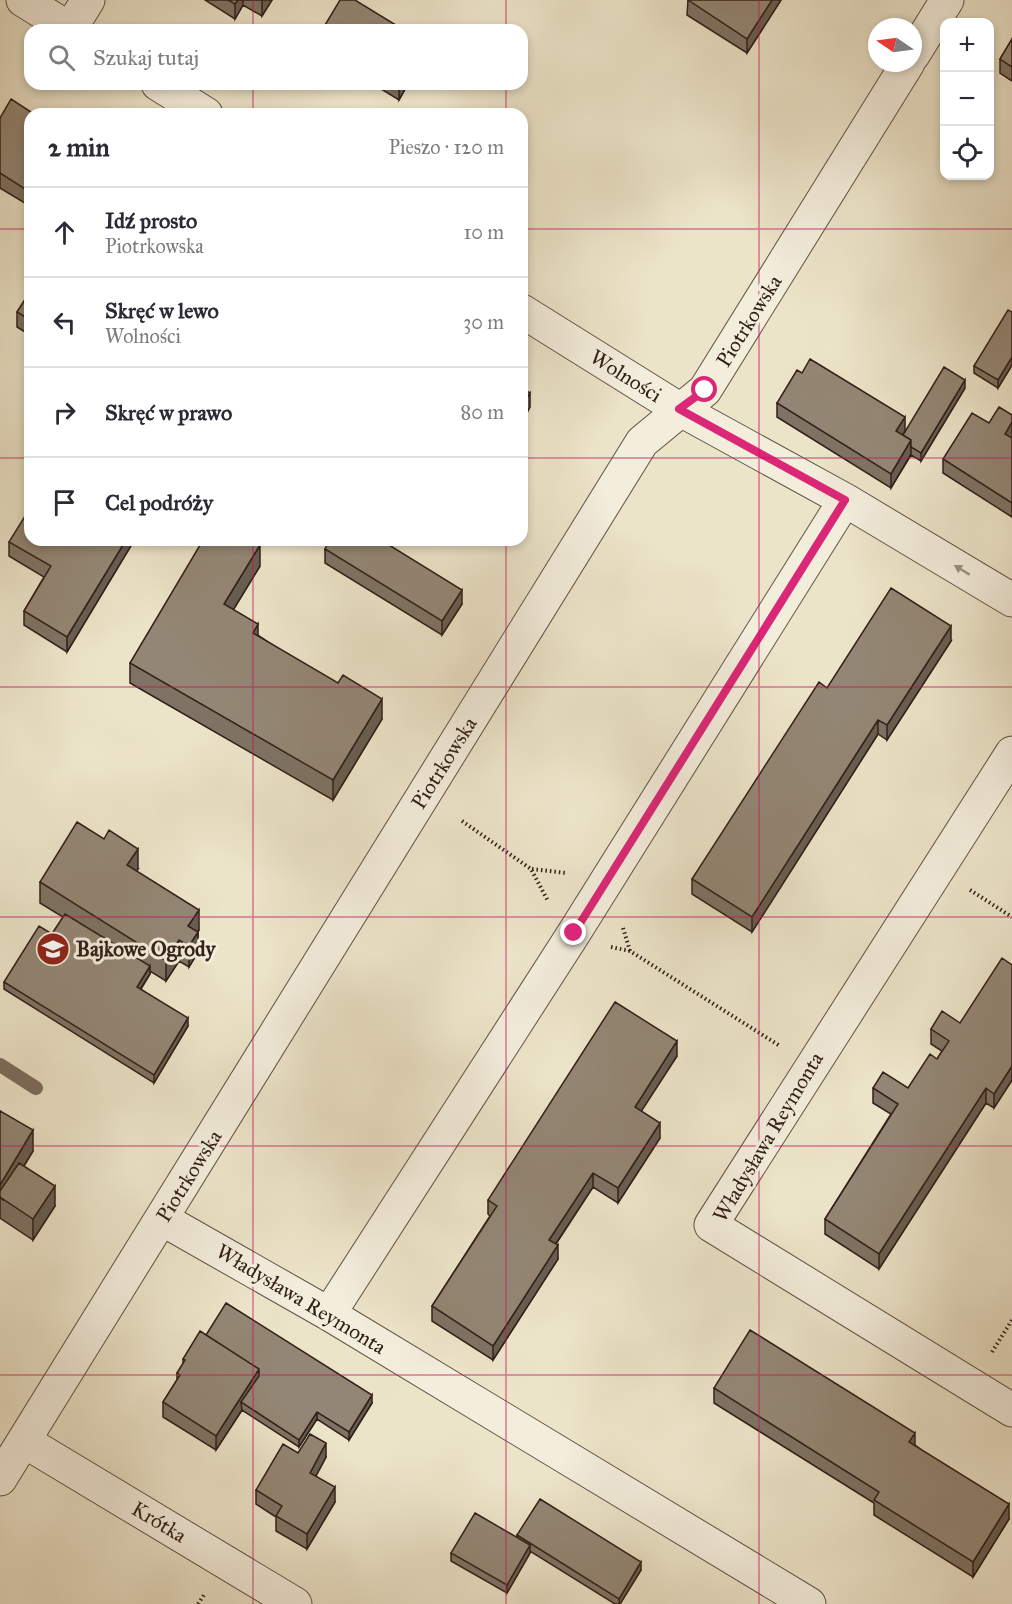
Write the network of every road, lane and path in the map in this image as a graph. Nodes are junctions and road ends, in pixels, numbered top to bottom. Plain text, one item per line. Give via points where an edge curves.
1 (23, 0) edge
2 (88, 0) edge
3 (947, 0) edge
4 (61, 24) edge
5 (74, 24) edge
6 (922, 40) edge
7 (902, 72) edge
8 (168, 90) edge
9 (196, 108) edge
10 (528, 315) edge
11 (679, 409) junction
12 (845, 500) junction
13 (1012, 600) edge
14 (1012, 753) edge
15 (462, 821) dead end
16 (937, 869) junction
17 (1012, 916) edge
18 (574, 933) junction
19 (810, 1066) junction
20 (162, 1219) junction
21 (329, 1314) junction
22 (1012, 1410) edge
23 (24, 1441) junction
24 (0, 1479) edge
25 (295, 1604) edge
26 (809, 1604) edge

1 - 4 street
2 - 5 street
3 - 6 street
7 - 11 street, Piotrkowska via 727,357 705,390
8 - 9 street
10 - 11 street, Wolności
11 - 12 street, Wolności
11 - 20 street, Piotrkowska via 642,441
13 -> 12 street, Wolności
12 - 18 street
14 - 16 street, Władysława Reymonta
15 - 18 path via 531,869 561,925
16 - 17 path
16 - 19 street, Władysława Reymonta
18 - 19 path via 589,942 630,951
18 - 21 street
19 - 22 street, Władysława Reymonta via 711,1225
20 - 21 street, Władysława Reymonta
20 - 23 street, Piotrkowska
21 - 26 street, Władysława Reymonta
23 - 24 street, Piotrkowska
23 - 25 street, Krótka

